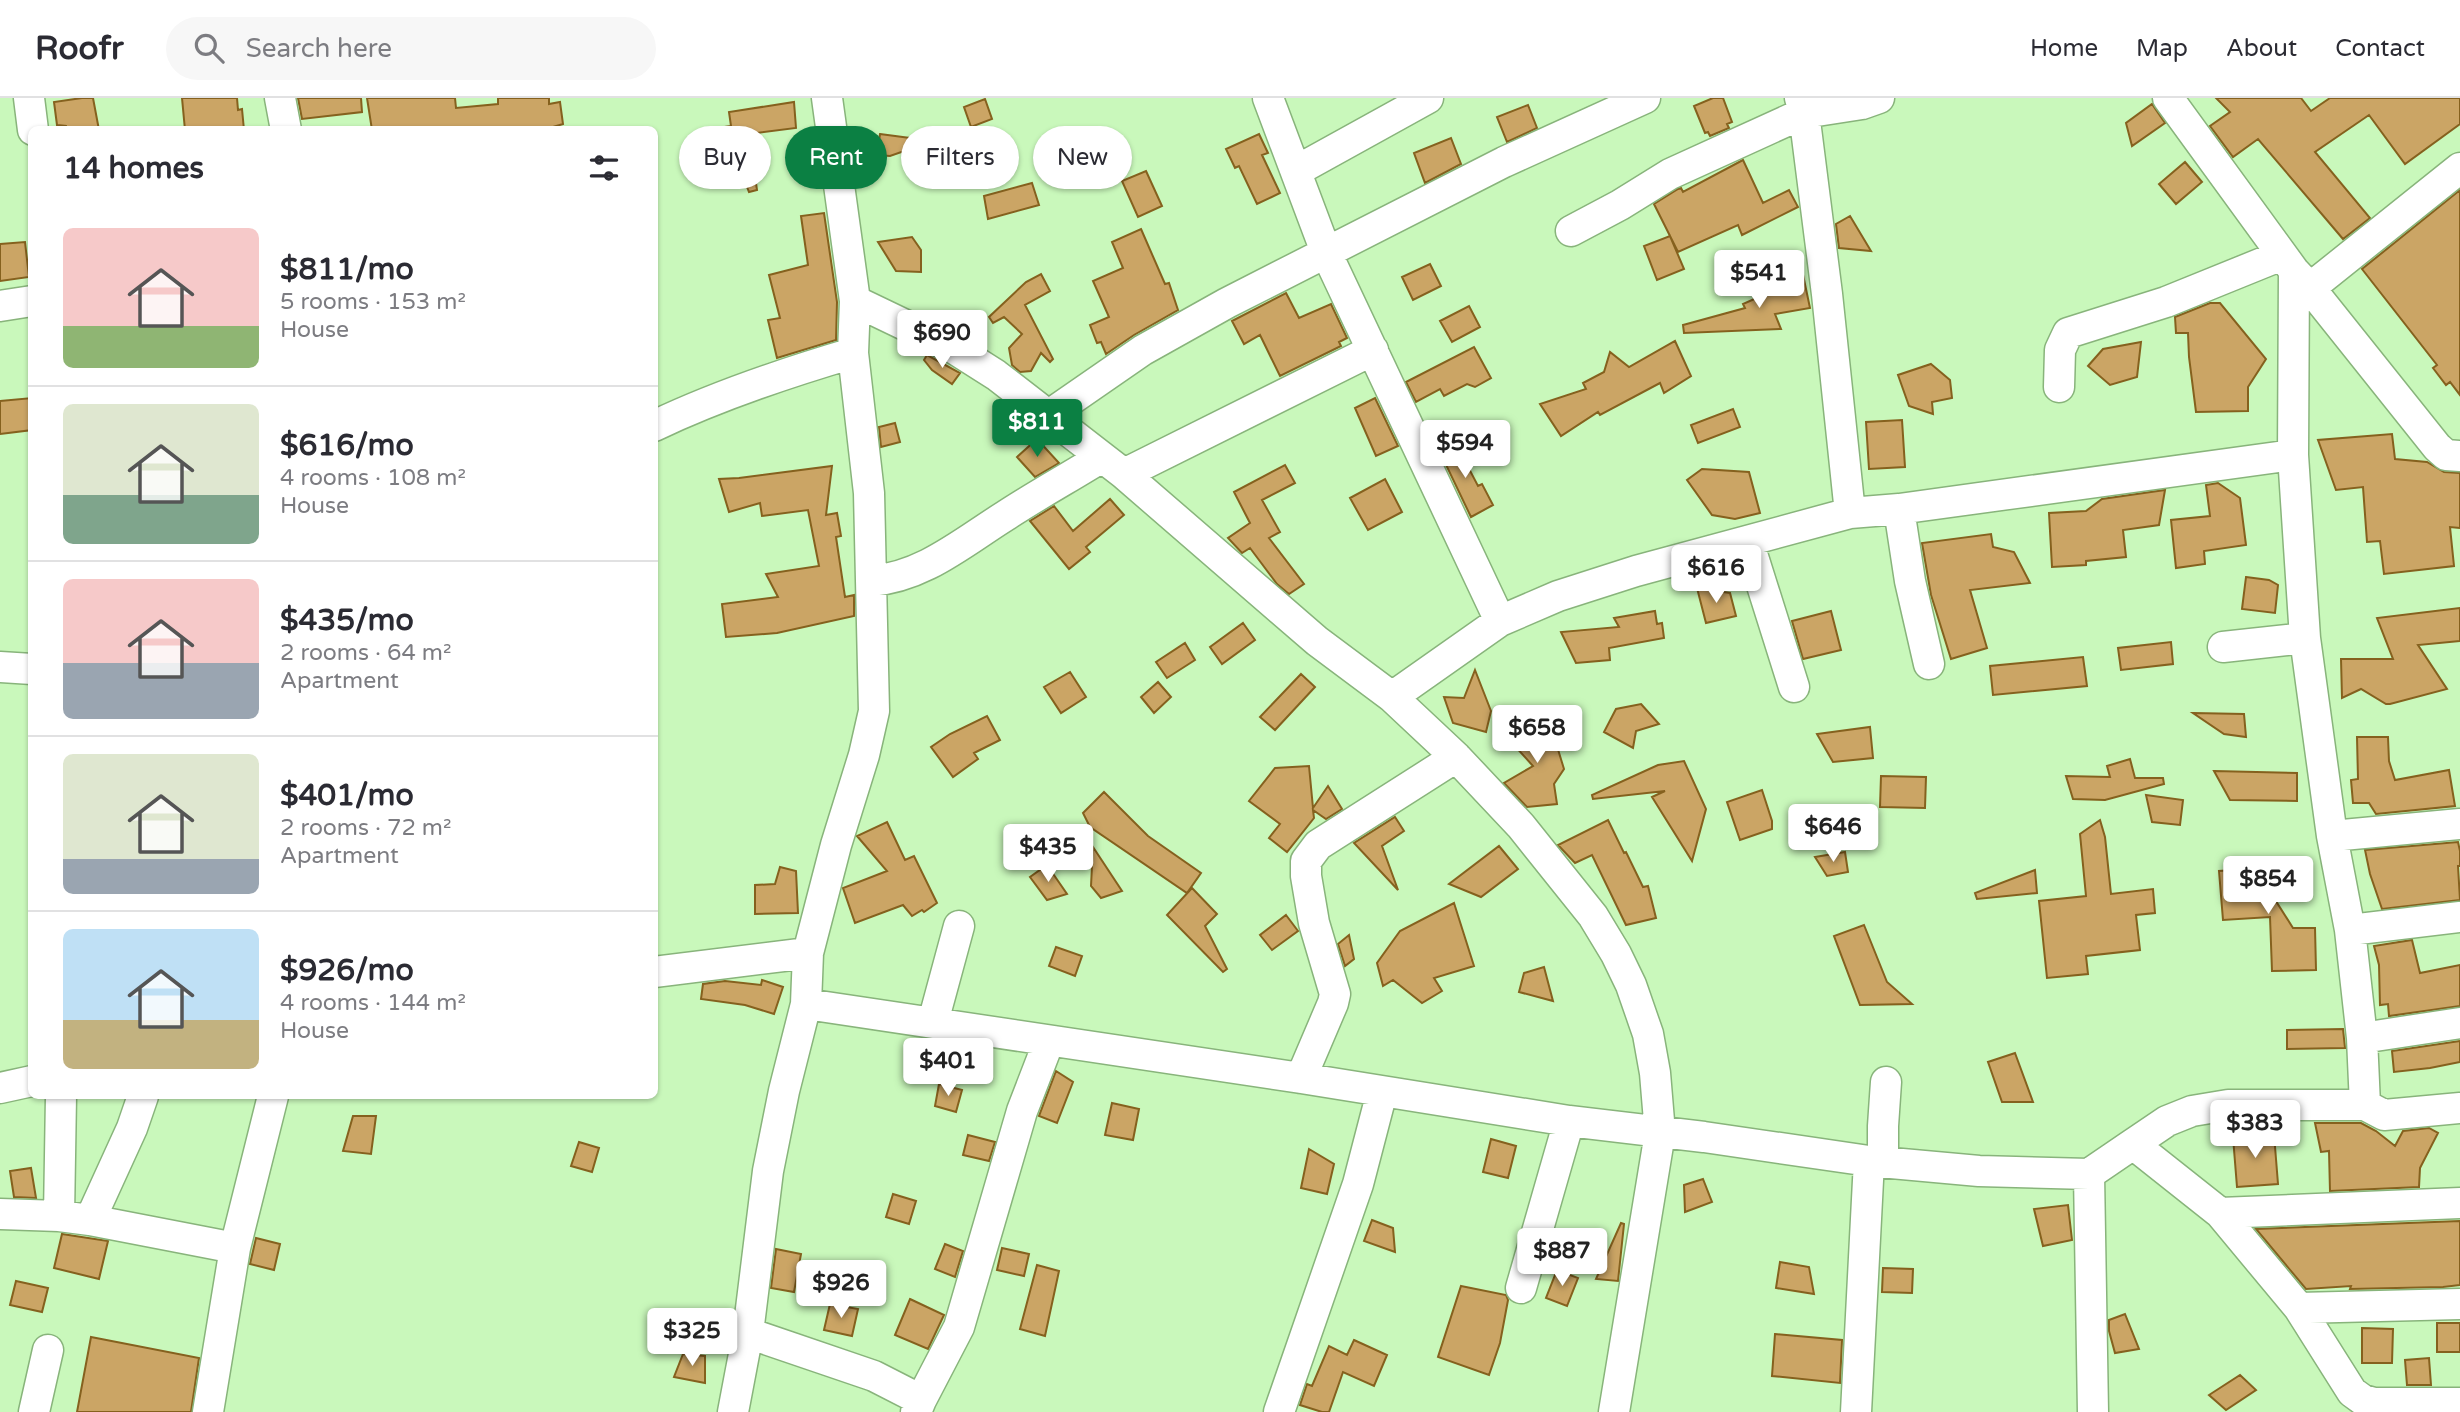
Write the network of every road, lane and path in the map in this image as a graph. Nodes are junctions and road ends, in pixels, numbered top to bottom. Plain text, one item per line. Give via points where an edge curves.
1 (29, 98) edge
2 (280, 98) edge
3 (1268, 98) edge
4 (1428, 98) edge
5 (1645, 98) edge
6 (1879, 98) edge
7 (2168, 98) edge
8 (831, 100) edge
9 (1802, 105) edge
10 (32, 126) edge
11 (285, 126) edge
12 (2460, 168) edge
13 (1296, 171) junction
14 (1571, 230) dead end
15 (1326, 252) junction
16 (2295, 271) junction
17 (855, 301) junction
18 (28, 302) edge
19 (0, 306) edge
20 (1373, 350) junction
21 (853, 353) junction
22 (2059, 387) dead end
23 (1049, 415) junction
24 (658, 424) edge
25 (2293, 455) junction
26 (2460, 456) edge
27 (1113, 466) junction
28 (1899, 509) junction
29 (1850, 513) junction
30 (1748, 541) junction
31 (871, 581) junction
32 (1500, 621) junction
33 (2305, 638) junction
34 (2223, 647) dead end
35 (1928, 664) dead end
36 (0, 667) edge
37 (28, 669) edge
38 (1794, 687) dead end
39 (1392, 697) junction
40 (1455, 757) junction
41 (2460, 824) edge
42 (2332, 836) junction
43 (2460, 917) edge
44 (958, 926) dead end
45 (2350, 930) junction
46 (808, 953) junction
47 (658, 972) edge
48 (806, 1004) junction
49 (933, 1022) junction
50 (2460, 1023) edge
51 (2361, 1038) junction
52 (1049, 1041) junction
53 (1301, 1078) junction
54 (28, 1082) edge
55 (1886, 1082) dead end
56 (0, 1088) edge
57 (1382, 1092) junction
58 (61, 1099) edge
59 (142, 1099) edge
60 (272, 1099) edge
61 (2365, 1105) junction
62 (2460, 1108) edge
63 (1569, 1121) junction
64 (1660, 1133) junction
65 (2133, 1144) junction
66 (1876, 1161) junction
67 (2088, 1174) junction
68 (2460, 1203) edge
69 (2220, 1213) junction
70 (0, 1214) edge
71 (59, 1216) junction
72 (90, 1220) junction
73 (235, 1248) junction
74 (1521, 1287) dead end
75 (2460, 1304) edge
76 (2299, 1308) junction
77 (748, 1333) junction
78 (48, 1350) dead end
79 (2460, 1403) edge
80 (919, 1406) edge
81 (34, 1412) edge
82 (208, 1412) edge
83 (733, 1412) edge
84 (1279, 1412) edge
85 (1614, 1412) edge
86 (1856, 1412) edge
87 (2092, 1412) edge

1 - 10 street
2 - 11 street
3 - 13 street
4 - 13 street
5 - 15 street via 1504,162
6 - 9 street via 1862,104
7 - 16 street
8 - 17 street
9 - 14 street
9 - 29 street
12 - 16 street
13 - 15 street
15 - 20 street
15 - 23 street via 1143,350
16 - 22 street via 2166,302 2068,333 2060,350
16 - 25 street
16 - 26 street via 2437,447 2446,455
17 - 21 street
17 - 23 street via 955,349
18 - 19 street
20 - 27 street
20 - 32 street
21 - 24 street via 718,397
21 - 31 street via 869,493
23 - 27 street
25 - 28 street
25 - 33 street
27 - 31 street via 1006,515 907,575
27 - 39 street via 1317,640
28 - 29 street
28 - 35 street
29 - 30 street
30 - 32 street via 1584,587
30 - 38 street
31 - 46 street via 874,711
32 - 39 street
33 - 34 street
33 - 42 street
36 - 37 street
39 - 40 street
40 - 53 street via 1318,845 1306,861 1314,923 1335,994
40 - 64 street via 1521,826 1593,916 1616,954 1648,1034
41 - 42 street
42 - 45 street
43 - 45 street
44 - 49 street
45 - 51 street
46 - 47 street
46 - 48 street
48 - 49 street
48 - 77 street via 768,1171
49 - 52 street
50 - 51 street
51 - 61 street
52 - 53 street
52 - 80 street via 1022,1111 959,1328
53 - 57 street
54 - 56 street
55 - 66 street
57 - 63 street
57 - 84 street via 1359,1184
58 - 71 street
59 - 72 street
60 - 73 street
61 - 62 street via 2384,1115
61 - 65 street via 2228,1105 2192,1111
63 - 64 street
63 - 74 street
64 - 66 street
64 - 85 street
65 - 67 street
65 - 69 street
66 - 67 street via 1979,1171
66 - 86 street
67 - 87 street
68 - 69 street
69 - 76 street
70 - 71 street
71 - 72 street
72 - 73 street
73 - 82 street
75 - 76 street
76 - 79 street via 2338,1373 2363,1400
77 - 80 street via 874,1376
77 - 83 street
78 - 81 street

